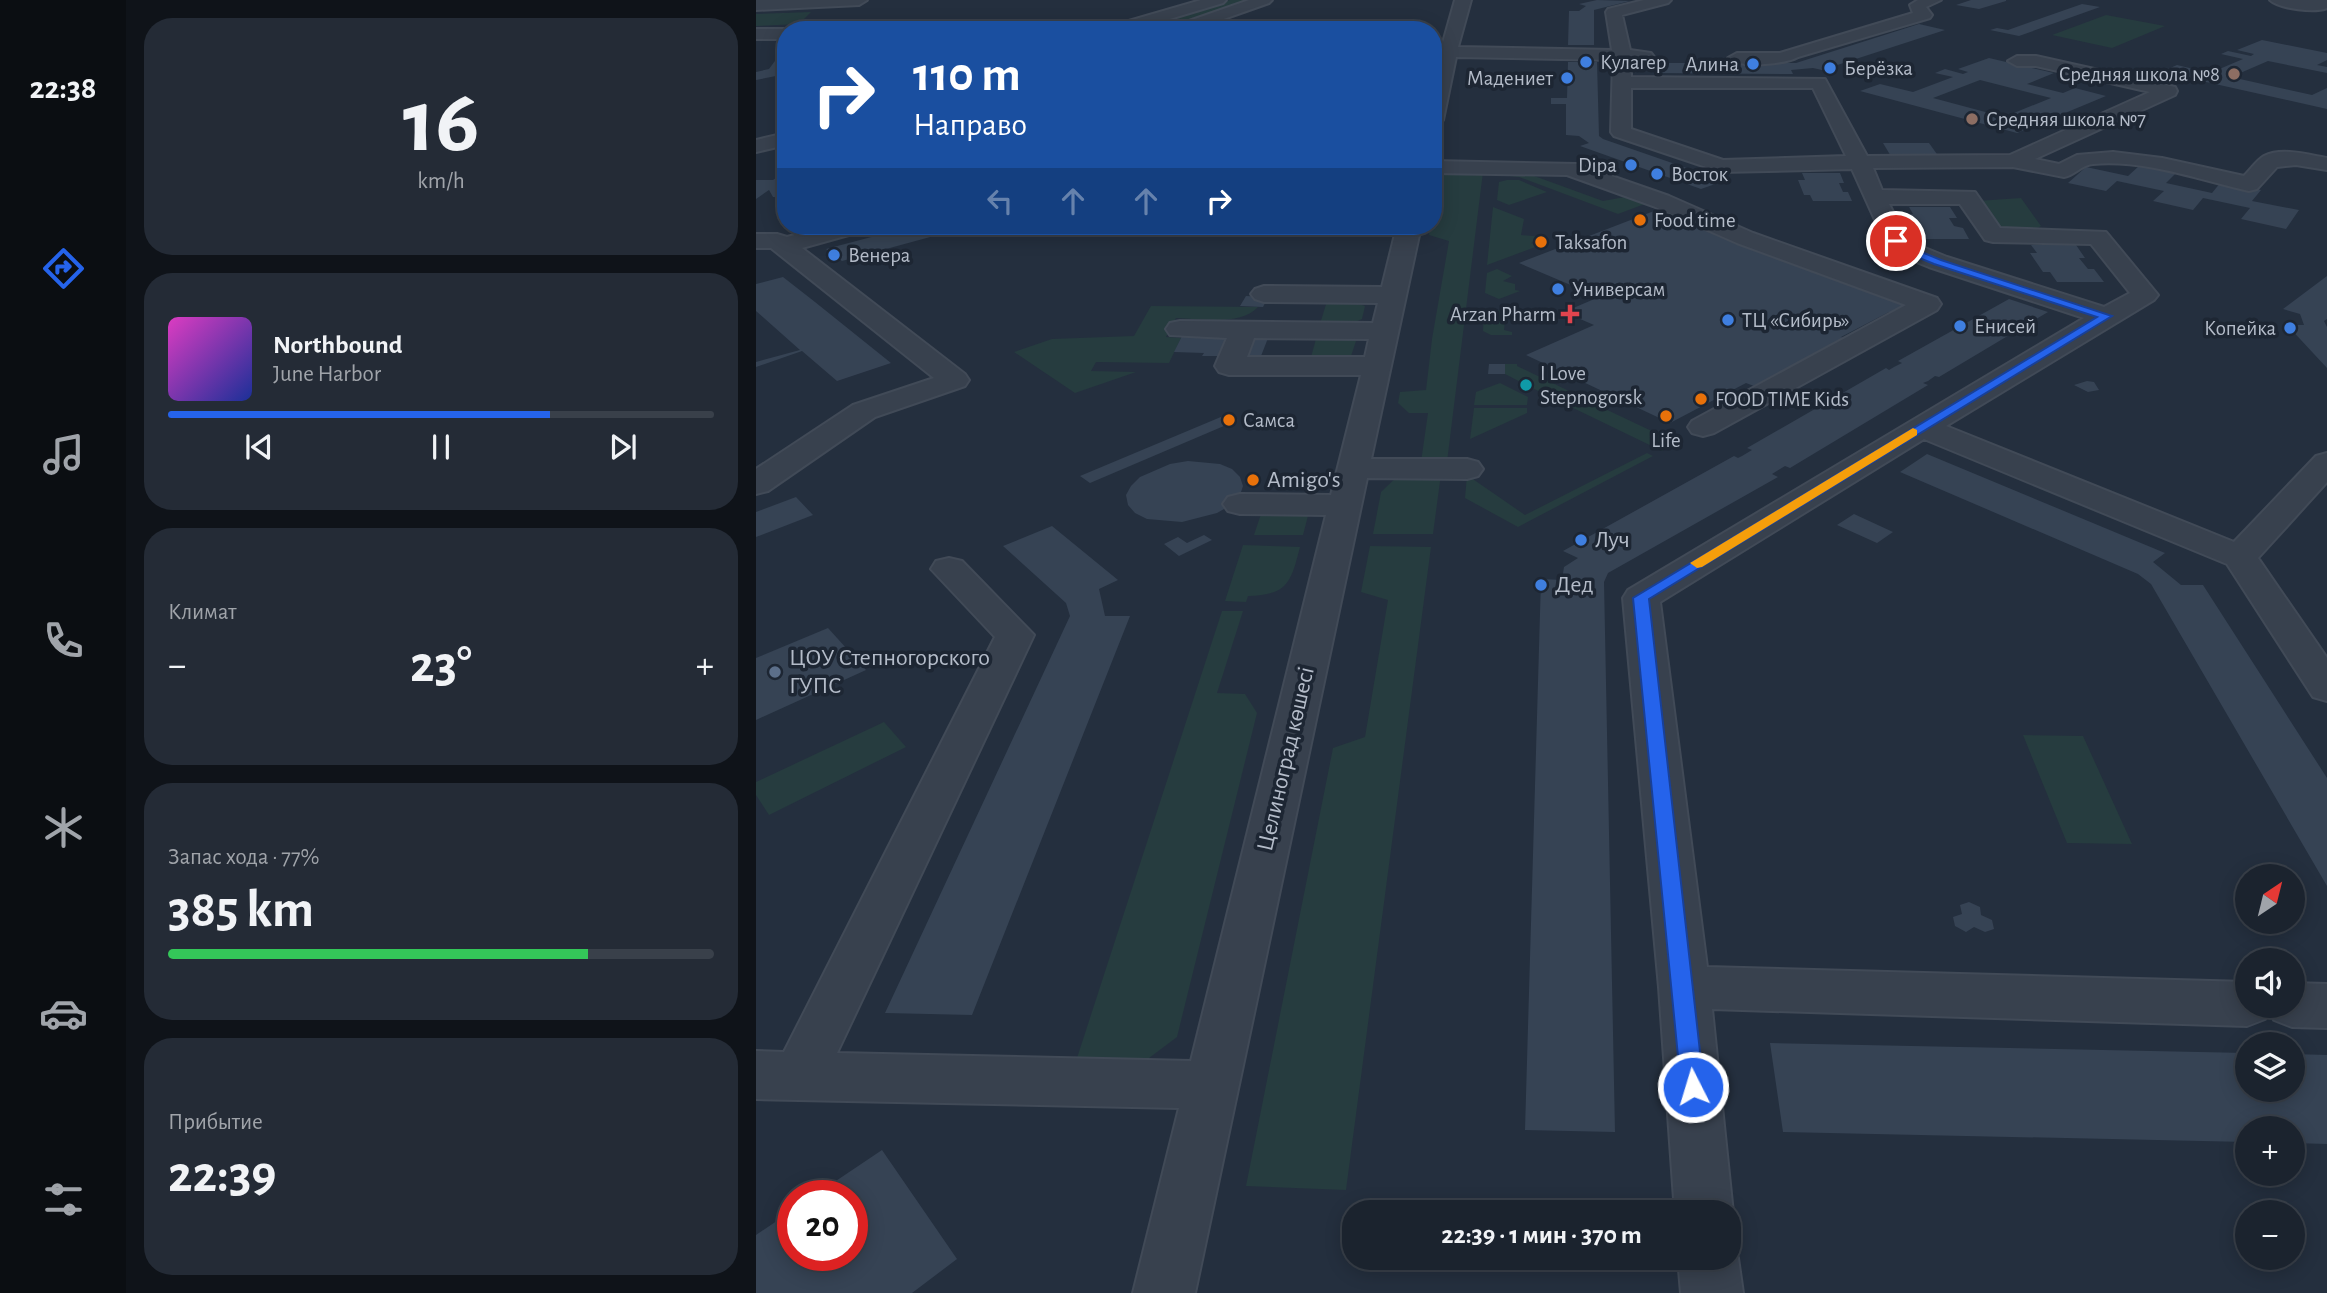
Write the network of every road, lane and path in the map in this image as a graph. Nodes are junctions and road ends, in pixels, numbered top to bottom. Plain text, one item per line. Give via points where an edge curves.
1 (861, 0) edge
2 (1219, 0) edge
3 (1264, 0) edge
4 (1663, 0) edge
5 (1933, 0) edge
6 (2278, 0) edge
7 (2326, 0) edge
8 (1460, 2) edge
9 (756, 5) edge
10 (1215, 17) junction
11 (846, 20) dead end
12 (1146, 21) edge
13 (1203, 21) edge
14 (1224, 21) edge
15 (1622, 55) junction
16 (1443, 56) edge
17 (1665, 57) dead end
18 (1718, 58) dead end
19 (2017, 61) dead end
20 (1622, 82) junction
21 (777, 141) edge
22 (756, 146) edge
23 (2013, 161) junction
24 (1860, 162) junction
25 (2327, 164) edge
26 (1442, 167) edge
27 (1874, 197) junction
28 (812, 235) edge
29 (1407, 235) edge
30 (1993, 235) junction
31 (770, 244) edge
32 (2026, 290) junction
33 (1264, 294) dead end
34 (1292, 294) junction
35 (1393, 295) junction
36 (2106, 316) junction
37 (1180, 329) dead end
38 (1244, 329) junction
39 (1279, 330) junction
40 (1385, 331) junction
41 (1265, 365) junction
42 (1376, 366) junction
43 (1703, 427) dead end
44 (1921, 428) junction
45 (2327, 463) edge
46 (1352, 468) junction
47 (1466, 469) dead end
48 (756, 484) edge
49 (1240, 504) dead end
50 (1344, 505) junction
51 (2240, 557) junction
52 (949, 569) dead end
53 (2327, 688) edge
54 (1684, 987) junction
55 (2235, 1004) edge
56 (2305, 1005) edge
57 (2327, 1006) edge
58 (778, 1075) edge
59 (1213, 1085) junction
60 (1703, 1200) edge
61 (1709, 1270) edge
62 (1164, 1293) edge
63 (1712, 1293) edge

1 - 9 street
1 - 11 street
2 - 12 street
3 - 10 street
4 - 15 street via 1614,12
5 - 18 street via 1918,5 1924,15 1784,58
6 - 7 street via 2320,6
8 - 16 street
10 - 13 street
10 - 14 street
15 - 16 street
15 - 17 street
15 - 20 street
19 - 23 street via 2036,61 2168,91
20 - 24 street via 1819,83
20 - 24 street via 1621,132 1695,158 1721,166
21 - 22 street
23 - 24 street
23 - 25 street via 2064,171 2091,158 2133,160 2249,184 2271,161
24 - 27 street
26 - 43 street via 1569,169 1928,304
27 - 30 street via 1967,197
27 - 32 street via 1898,246
28 - 31 street
29 - 35 street, Целиноград көшесі
30 - 32 street
30 - 36 street via 2098,237 2145,295
31 - 48 street via 955,380 864,411
32 - 36 street
33 - 34 street
34 - 35 street
34 - 39 street
35 - 40 street, Целиноград көшесі
36 - 44 street
37 - 38 street
38 - 39 street
38 - 41 street via 1229,366
39 - 40 street
39 - 41 street
40 - 42 street, Целиноград көшесі
41 - 42 street
42 - 46 street, Целиноград көшесі
44 - 51 street
44 - 54 street via 1641,598
45 - 51 street
46 - 47 street
46 - 50 street, Целиноград көшесі
49 - 50 street
50 - 59 street, Целиноград көшесі
51 - 53 street
52 - 58 street via 1015,635
54 - 55 street
54 - 60 street
56 - 57 street
58 - 59 street
59 - 62 street, Целиноград көшесі
61 - 63 street

